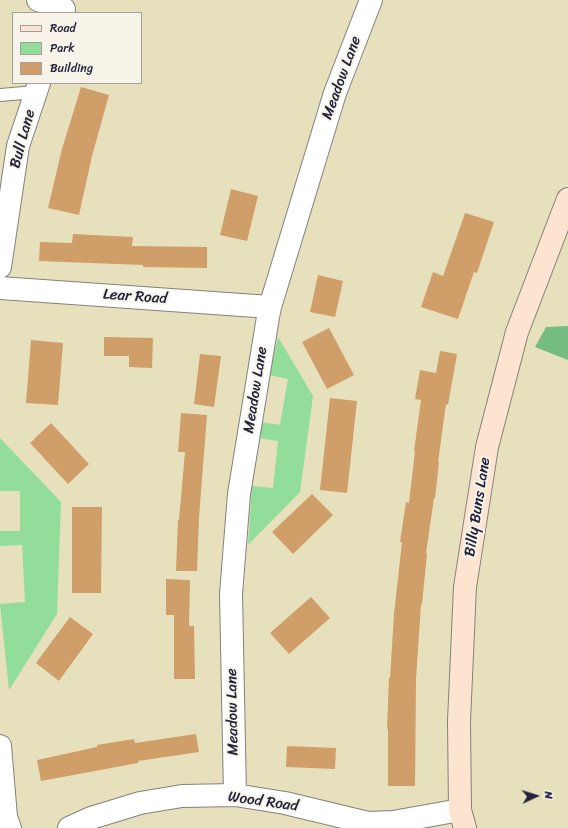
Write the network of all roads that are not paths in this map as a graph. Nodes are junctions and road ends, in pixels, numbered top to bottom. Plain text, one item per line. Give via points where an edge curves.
1 (38, 0) edge
2 (371, 0) edge
3 (65, 7) edge
4 (37, 88) edge
5 (0, 96) edge
6 (568, 199) edge
7 (0, 267) edge
8 (0, 288) edge
9 (270, 307) junction
10 (0, 746) edge
11 (235, 795) junction
12 (462, 819) edge
13 (10, 828) edge
14 (69, 828) edge

1 - 3 street
2 - 9 street, Meadow Lane via 335,93
4 - 5 lane
4 - 7 street, Bull Lane via 18,146
6 - 12 street, Billy Buns Lane via 517,332 487,447 465,587 459,721
8 - 9 street, Lear Road
9 - 11 street, Meadow Lane via 239,494 230,594
10 - 13 street via 6,817
11 - 12 street, Wood Road via 285,803 368,823
11 - 14 street, Wood Road via 182,796 140,803 91,818

